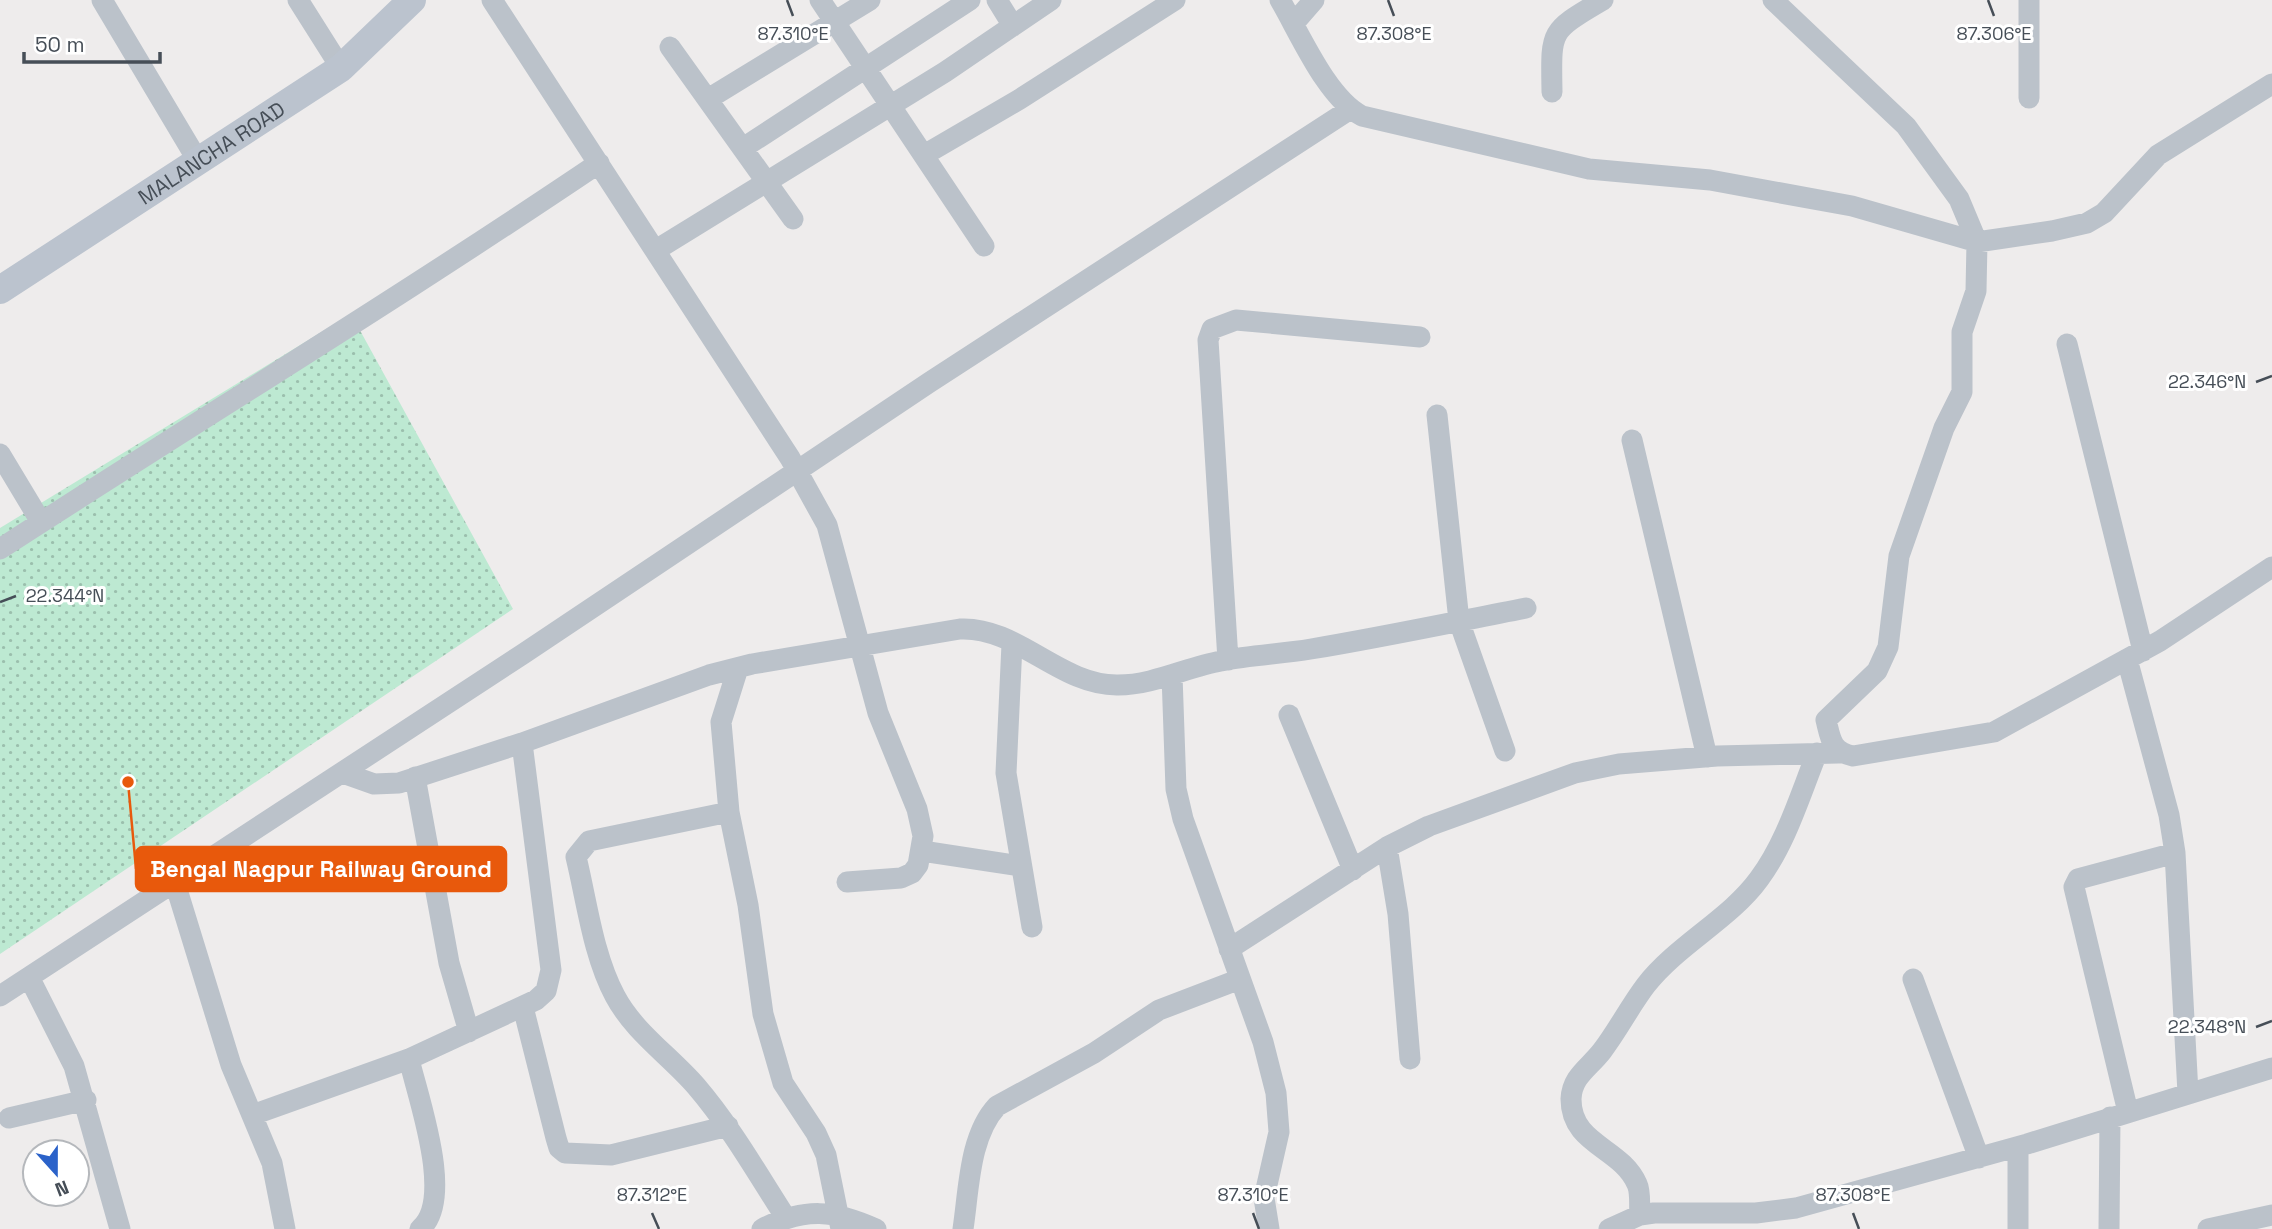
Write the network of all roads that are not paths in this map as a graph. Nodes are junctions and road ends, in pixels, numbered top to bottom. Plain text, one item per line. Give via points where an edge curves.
1 (102, 0) edge
2 (298, 0) edge
3 (412, 0) edge
4 (492, 0) edge
5 (820, 0) edge
6 (870, 0) edge
7 (970, 0) edge
8 (997, 0) edge
9 (1051, 0) edge
10 (1174, 0) edge
11 (1280, 0) edge
12 (1314, 0) edge
13 (1603, 0) edge
14 (1773, 0) edge
15 (2029, 0) edge
16 (834, 21) junction
17 (1294, 23) junction
18 (1013, 26) junction
19 (670, 47) dead end
20 (864, 67) junction
21 (341, 68) junction
22 (2272, 84) edge
23 (1552, 92) dead end
24 (2029, 98) dead end
25 (708, 99) junction
26 (891, 106) junction
27 (1349, 110) junction
28 (743, 148) junction
29 (924, 155) junction
30 (198, 161) junction
31 (599, 163) junction
32 (768, 181) junction
33 (793, 219) dead end
34 (1977, 242) junction
35 (984, 246) dead end
36 (656, 250) junction
37 (0, 290) edge
38 (1420, 337) dead end
39 (2067, 344) dead end
40 (1437, 415) dead end
41 (1632, 440) dead end
42 (0, 454) edge
43 (796, 470) junction
44 (41, 522) junction
45 (0, 549) edge
46 (2272, 567) edge
47 (1526, 608) dead end
48 (1460, 621) junction
49 (860, 644) junction
50 (1012, 644) junction
51 (2135, 655) junction
52 (1228, 660) junction
53 (738, 668) junction
54 (1172, 675) junction
55 (1289, 715) dead end
56 (522, 743) junction
57 (1505, 751) dead end
58 (1828, 753) junction
59 (1707, 757) junction
60 (343, 773) junction
61 (415, 777) junction
62 (729, 812) junction
63 (1387, 847) junction
64 (922, 851) junction
65 (2175, 853) junction
66 (1021, 866) junction
67 (1353, 870) junction
68 (847, 882) dead end
69 (174, 883) junction
70 (1032, 927) dead end
71 (1229, 949) junction
72 (29, 977) junction
73 (1240, 979) junction
74 (1913, 979) dead end
75 (0, 996) edge
76 (523, 1007) junction
77 (469, 1032) junction
78 (409, 1059) junction
79 (1410, 1059) dead end
80 (2272, 1068) edge
81 (2188, 1093) junction
82 (86, 1100) junction
83 (252, 1115) junction
84 (2119, 1115) junction
85 (9, 1118) dead end
86 (728, 1126) junction
87 (2018, 1147) junction
88 (1979, 1158) junction
89 (1640, 1215) junction
90 (2272, 1215) edge
91 (786, 1219) junction
92 (840, 1222) edge
93 (120, 1229) edge
94 (285, 1229) edge
95 (420, 1229) edge
96 (762, 1229) edge
97 (876, 1229) edge
98 (963, 1229) edge
99 (1269, 1229) edge
100 (1609, 1229) edge
101 (2018, 1229) edge
102 (2109, 1229) edge
103 (2208, 1229) edge

1 - 30 street
2 - 21 street
3 - 21 main road, MALANCHA ROAD
4 - 31 street
5 - 16 street
6 - 16 street
7 - 20 street
8 - 18 street
9 - 18 street
10 - 29 street
11 - 17 street
12 - 17 street
13 - 23 street via 1556,32
14 - 34 street via 1906,126 1959,199
15 - 24 street
16 - 20 street
16 - 25 street
17 - 27 street
18 - 26 street
19 - 25 street
20 - 26 street
20 - 28 street
21 - 30 main road, MALANCHA ROAD
22 - 34 street via 2158,155 2104,213 2087,223
25 - 28 street
26 - 29 street
26 - 32 street
27 - 34 street via 1589,169 1710,180 1853,206
27 - 43 street
28 - 32 street
29 - 35 street
30 - 37 main road, MALANCHA ROAD
31 - 36 street
31 - 44 street via 416,286
32 - 33 street
32 - 36 street
34 - 58 street via 1976,291 1962,332 1962,392 1944,428 1899,556 1888,647 1877,671 1826,720 1832,746
36 - 43 street
38 - 52 street via 1236,320 1212,329 1208,340
39 - 51 street
40 - 48 street
41 - 59 street
42 - 44 street
43 - 49 street via 827,524
43 - 60 street
44 - 45 street
46 - 51 street
47 - 48 street
48 - 52 street
48 - 57 street
49 - 50 street via 976,628
49 - 53 street
49 - 64 street via 878,713 917,809
50 - 54 street via 1095,682 1117,685
50 - 66 street via 1006,773
51 - 58 street via 1994,732 1853,756
51 - 65 street
52 - 54 street
53 - 56 street via 650,694
53 - 62 street via 721,722
54 - 71 street via 1176,789
55 - 67 street
56 - 61 street
56 - 76 street via 551,970 546,991
58 - 59 street
58 - 89 street via 1761,877 1647,984 1622,1025 1572,1087 1574,1122 1584,1136 1632,1174 1638,1186
59 - 63 street via 1619,764 1575,773 1429,826
60 - 61 street via 385,785
60 - 69 street
61 - 77 street via 449,964
62 - 86 street via 589,841 576,858 604,971 615,996
62 - 92 street via 763,1014 783,1083 826,1155
63 - 67 street
63 - 79 street via 1398,914
64 - 66 street
64 - 68 street via 918,865 901,878
65 - 81 street
65 - 84 street via 2078,879 2074,887
66 - 70 street
67 - 71 street
69 - 72 street
69 - 83 street via 231,1065
71 - 73 street
72 - 75 street
72 - 82 street
73 - 98 street via 1159,1010 1094,1053 997,1106 980,1133
73 - 99 street via 1263,1042 1279,1108 1279,1132 1265,1187
74 - 88 street
76 - 77 street
76 - 86 street via 559,1148 565,1153 611,1155
77 - 78 street
78 - 83 street
78 - 95 street via 437,1181 432,1211
80 - 81 street
81 - 84 street
82 - 85 street
82 - 93 street
83 - 94 street via 272,1164
84 - 87 street
84 - 102 street
86 - 91 street
87 - 88 street
87 - 101 street
88 - 89 street via 1778,1211
89 - 100 street
90 - 103 street
91 - 92 street via 817,1213
91 - 96 street
92 - 97 street

